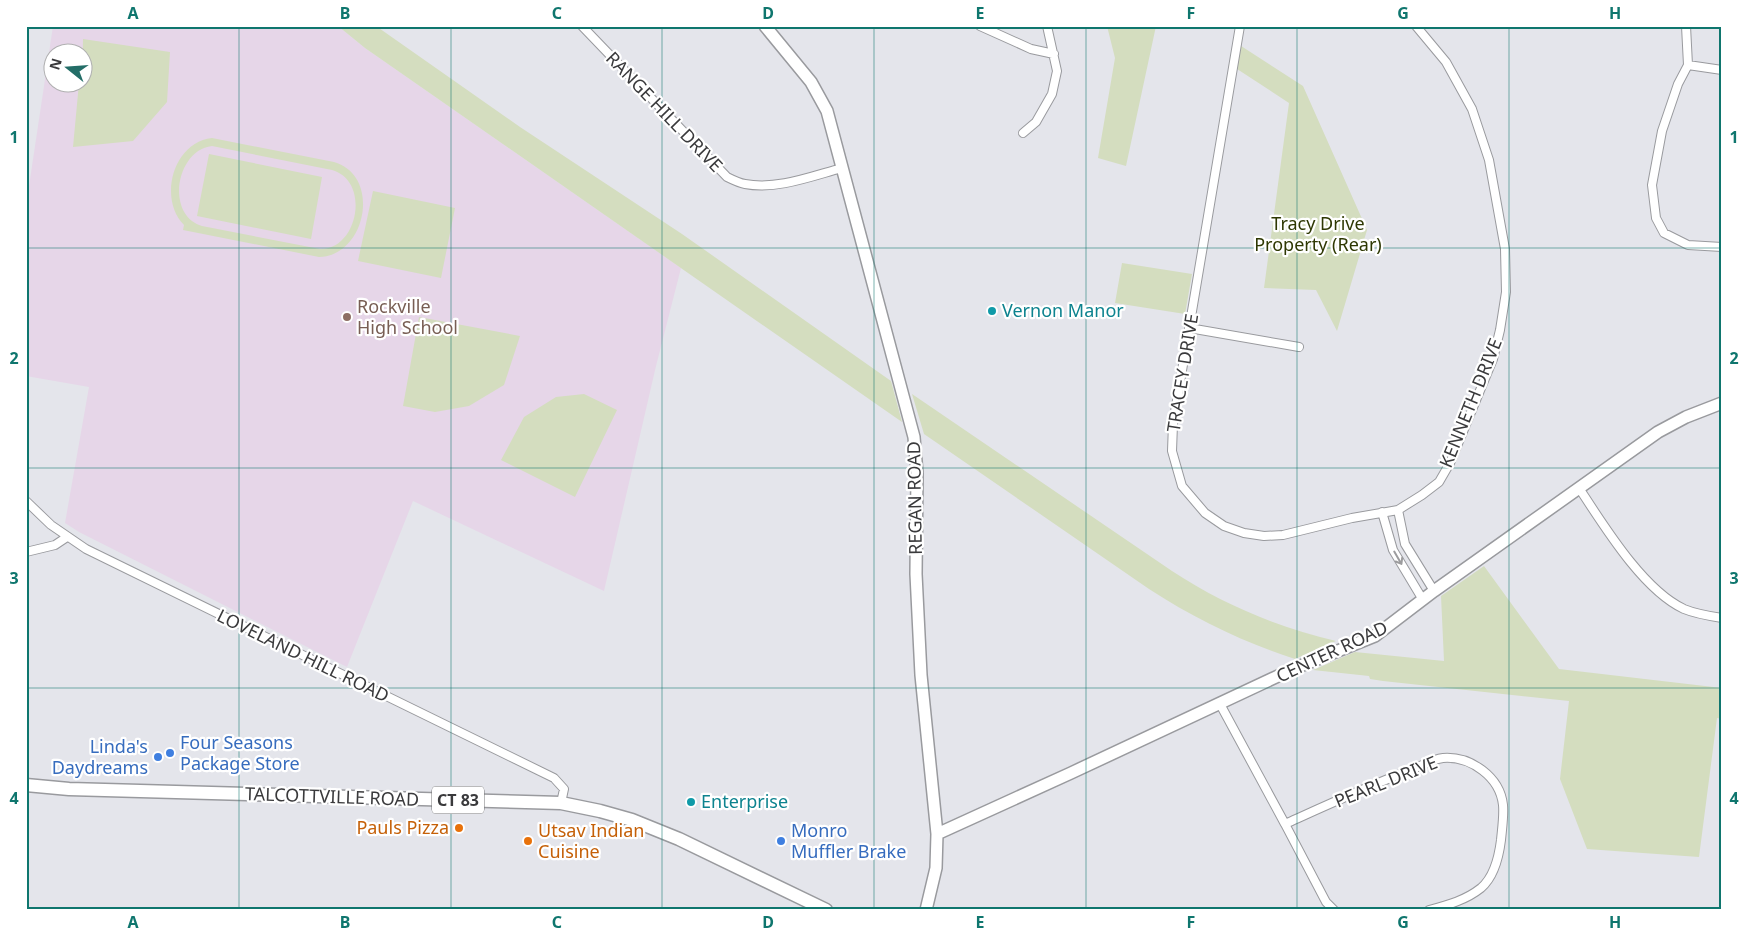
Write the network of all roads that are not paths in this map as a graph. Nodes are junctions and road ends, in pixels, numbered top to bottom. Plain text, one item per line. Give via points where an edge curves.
1 (582, 26) edge
2 (765, 26) edge
3 (980, 26) edge
4 (1046, 26) edge
5 (1240, 26) edge
6 (1416, 26) edge
7 (1686, 26) edge
8 (1054, 54) junction
9 (1688, 65) junction
10 (1722, 70) edge
11 (1023, 133) dead end
12 (842, 168) junction
13 (1722, 247) edge
14 (1189, 328) junction
15 (1299, 346) dead end
16 (1722, 403) edge
17 (1579, 488) junction
18 (26, 501) edge
19 (1398, 510) junction
20 (1382, 512) junction
21 (66, 537) junction
22 (26, 552) edge
23 (1434, 591) junction
24 (1423, 600) junction
25 (1722, 618) edge
26 (1220, 704) junction
27 (26, 786) edge
28 (562, 803) junction
29 (1285, 824) junction
30 (937, 834) junction
31 (826, 910) edge
32 (926, 910) edge
33 (1334, 910) edge
34 (1429, 910) edge

1 - 12 street, RANGE HILL DRIVE via 726,177 744,184 766,186
2 - 12 street, REGAN ROAD via 818,93 827,112
3 - 8 street via 1031,49
4 - 8 street
5 - 14 street, TRACEY DRIVE
6 - 19 street, KENNETH DRIVE via 1446,62 1472,109 1490,160 1504,250 1506,292 1494,358 1450,463 1439,482
7 - 9 street
8 - 11 street via 1057,71 1052,94 1036,122
9 - 10 street
9 - 13 street via 1662,131 1652,185 1656,218 1664,233 1688,244
12 - 30 street, REGAN ROAD via 914,436 921,675
14 - 15 street
14 - 20 street, TRACEY DRIVE via 1173,424 1172,451 1182,486 1204,513 1224,526 1264,536 1283,535
16 - 17 street, CENTER ROAD via 1658,432
17 - 23 street, CENTER ROAD
17 - 25 street via 1644,580 1684,609
18 - 21 street
19 - 20 street, TRACEY DRIVE
19 - 23 street via 1405,544
20 -> 24 street via 1393,550
21 - 22 street via 55,545
21 - 28 street, LOVELAND HILL ROAD via 235,624 554,778 564,789
23 - 24 street, CENTER ROAD
24 - 26 street, CENTER ROAD via 1375,636 1292,669
26 - 29 street
26 - 30 street, CENTER ROAD
27 - 28 main road, TALCOTTVILLE ROAD / CT 83
28 - 31 main road, TALCOTTVILLE ROAD / CT 83 via 632,820 679,839
29 - 33 street via 1326,902
29 - 34 street, PEARL DRIVE via 1442,758 1464,760 1484,770 1497,787 1503,805 1499,858 1483,887 1469,897
30 - 32 street, REGAN ROAD via 936,868

